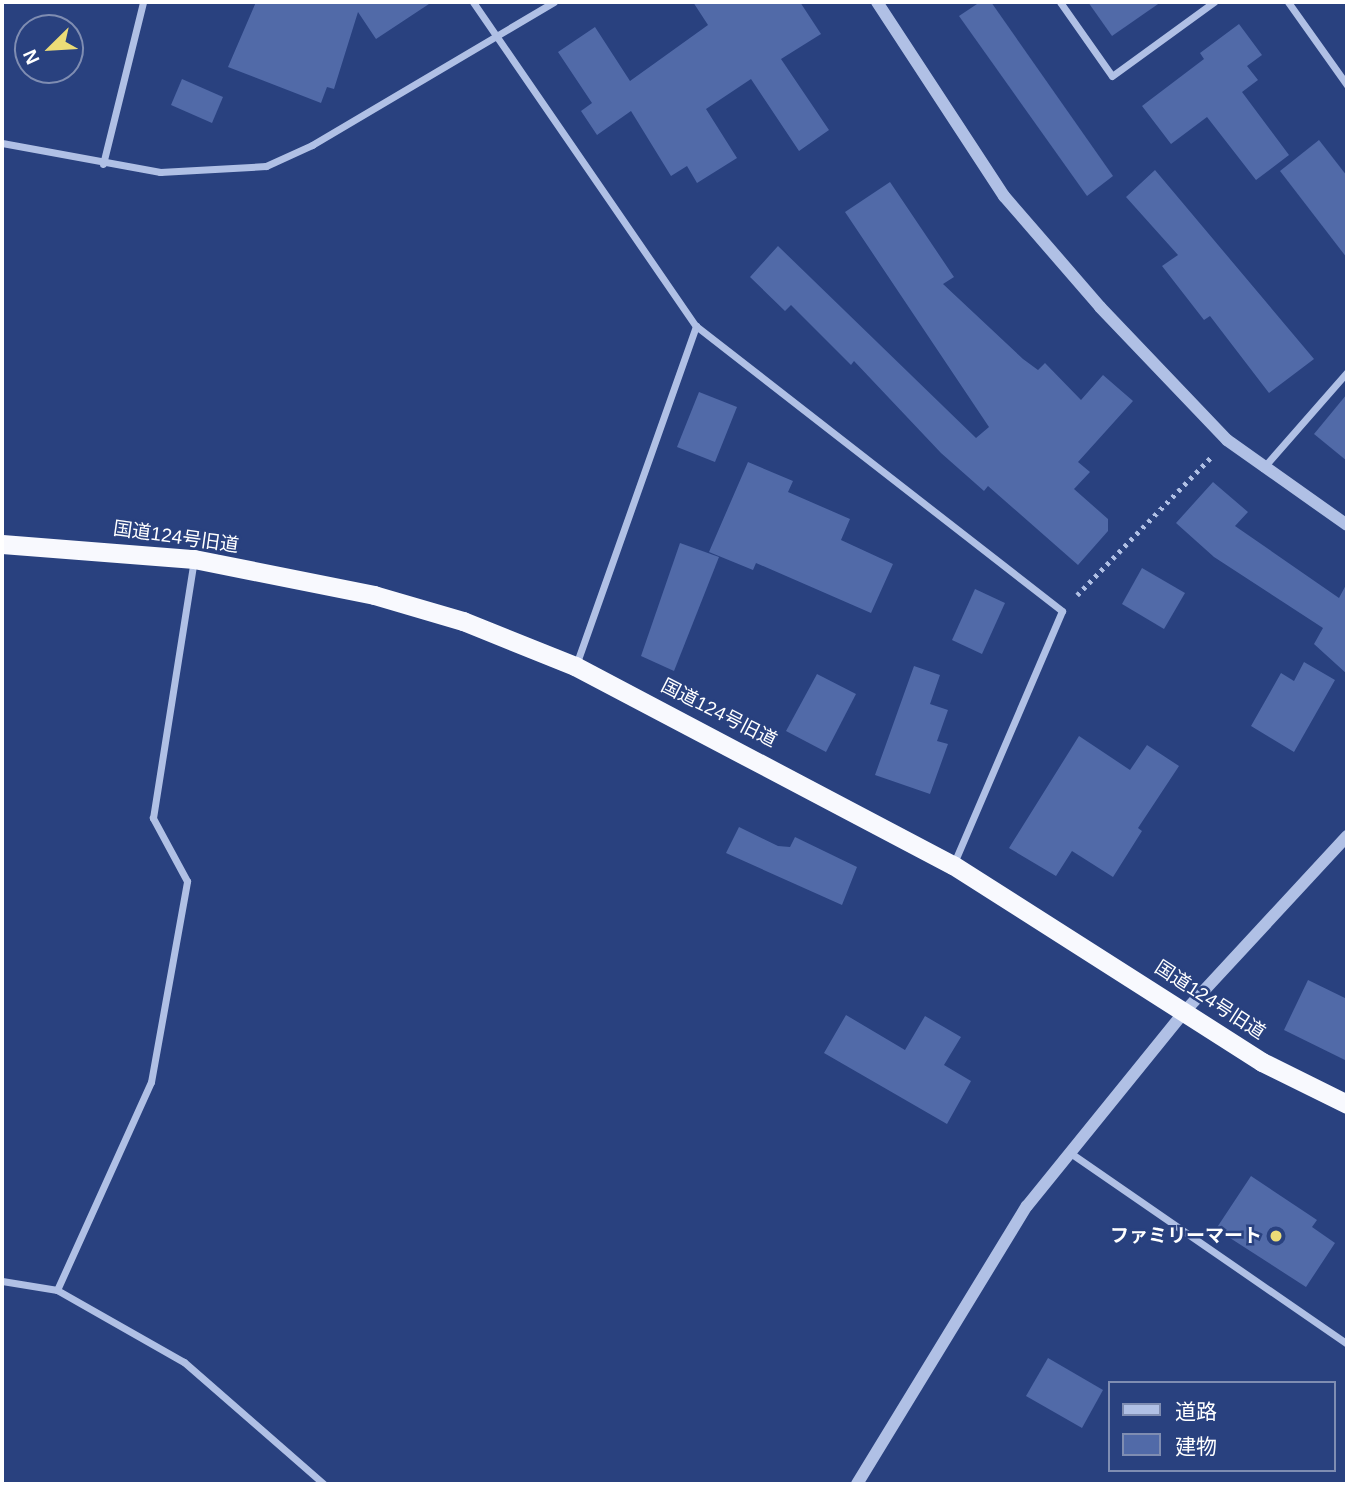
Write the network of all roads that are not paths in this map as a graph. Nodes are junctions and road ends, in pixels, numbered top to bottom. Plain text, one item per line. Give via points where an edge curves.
1 (143, 2) edge
2 (472, 2) edge
3 (554, 2) edge
4 (877, 2) edge
5 (1060, 2) edge
6 (1214, 2) edge
7 (1288, 2) edge
8 (497, 37) junction
9 (1347, 85) edge
10 (2, 143) edge
11 (103, 164) junction
12 (696, 326) junction
13 (1347, 372) edge
14 (1263, 468) junction
15 (1347, 525) edge
16 (2, 544) edge
17 (194, 559) junction
18 (575, 666) junction
19 (1347, 836) edge
20 (953, 865) junction
21 (1186, 1010) junction
22 (1347, 1104) edge
23 (1068, 1152) junction
24 (2, 1281) edge
25 (57, 1290) junction
26 (1347, 1344) edge
27 (324, 1484) edge
28 (857, 1484) edge

1 - 11 street
2 - 8 street
3 - 8 street
4 - 14 street via 1004,196 1100,307 1227,440
5 - 6 street via 1112,76
7 - 9 street
8 - 11 street via 312,145 266,166 159,172
8 - 12 street
10 - 11 street
12 - 18 street
12 - 20 street via 1062,611
13 - 14 street
14 - 15 street
16 - 17 highway, 国道124号旧道
17 - 18 highway, 国道124号旧道 via 374,595 463,621
17 - 25 street via 153,818 187,881 151,1082
18 - 20 highway, 国道124号旧道
19 - 21 street
20 - 21 highway, 国道124号旧道
21 - 22 highway, 国道124号旧道 via 1262,1062
21 - 23 street
23 - 26 street
23 - 28 street via 1027,1206
24 - 25 street
25 - 27 street via 184,1362

